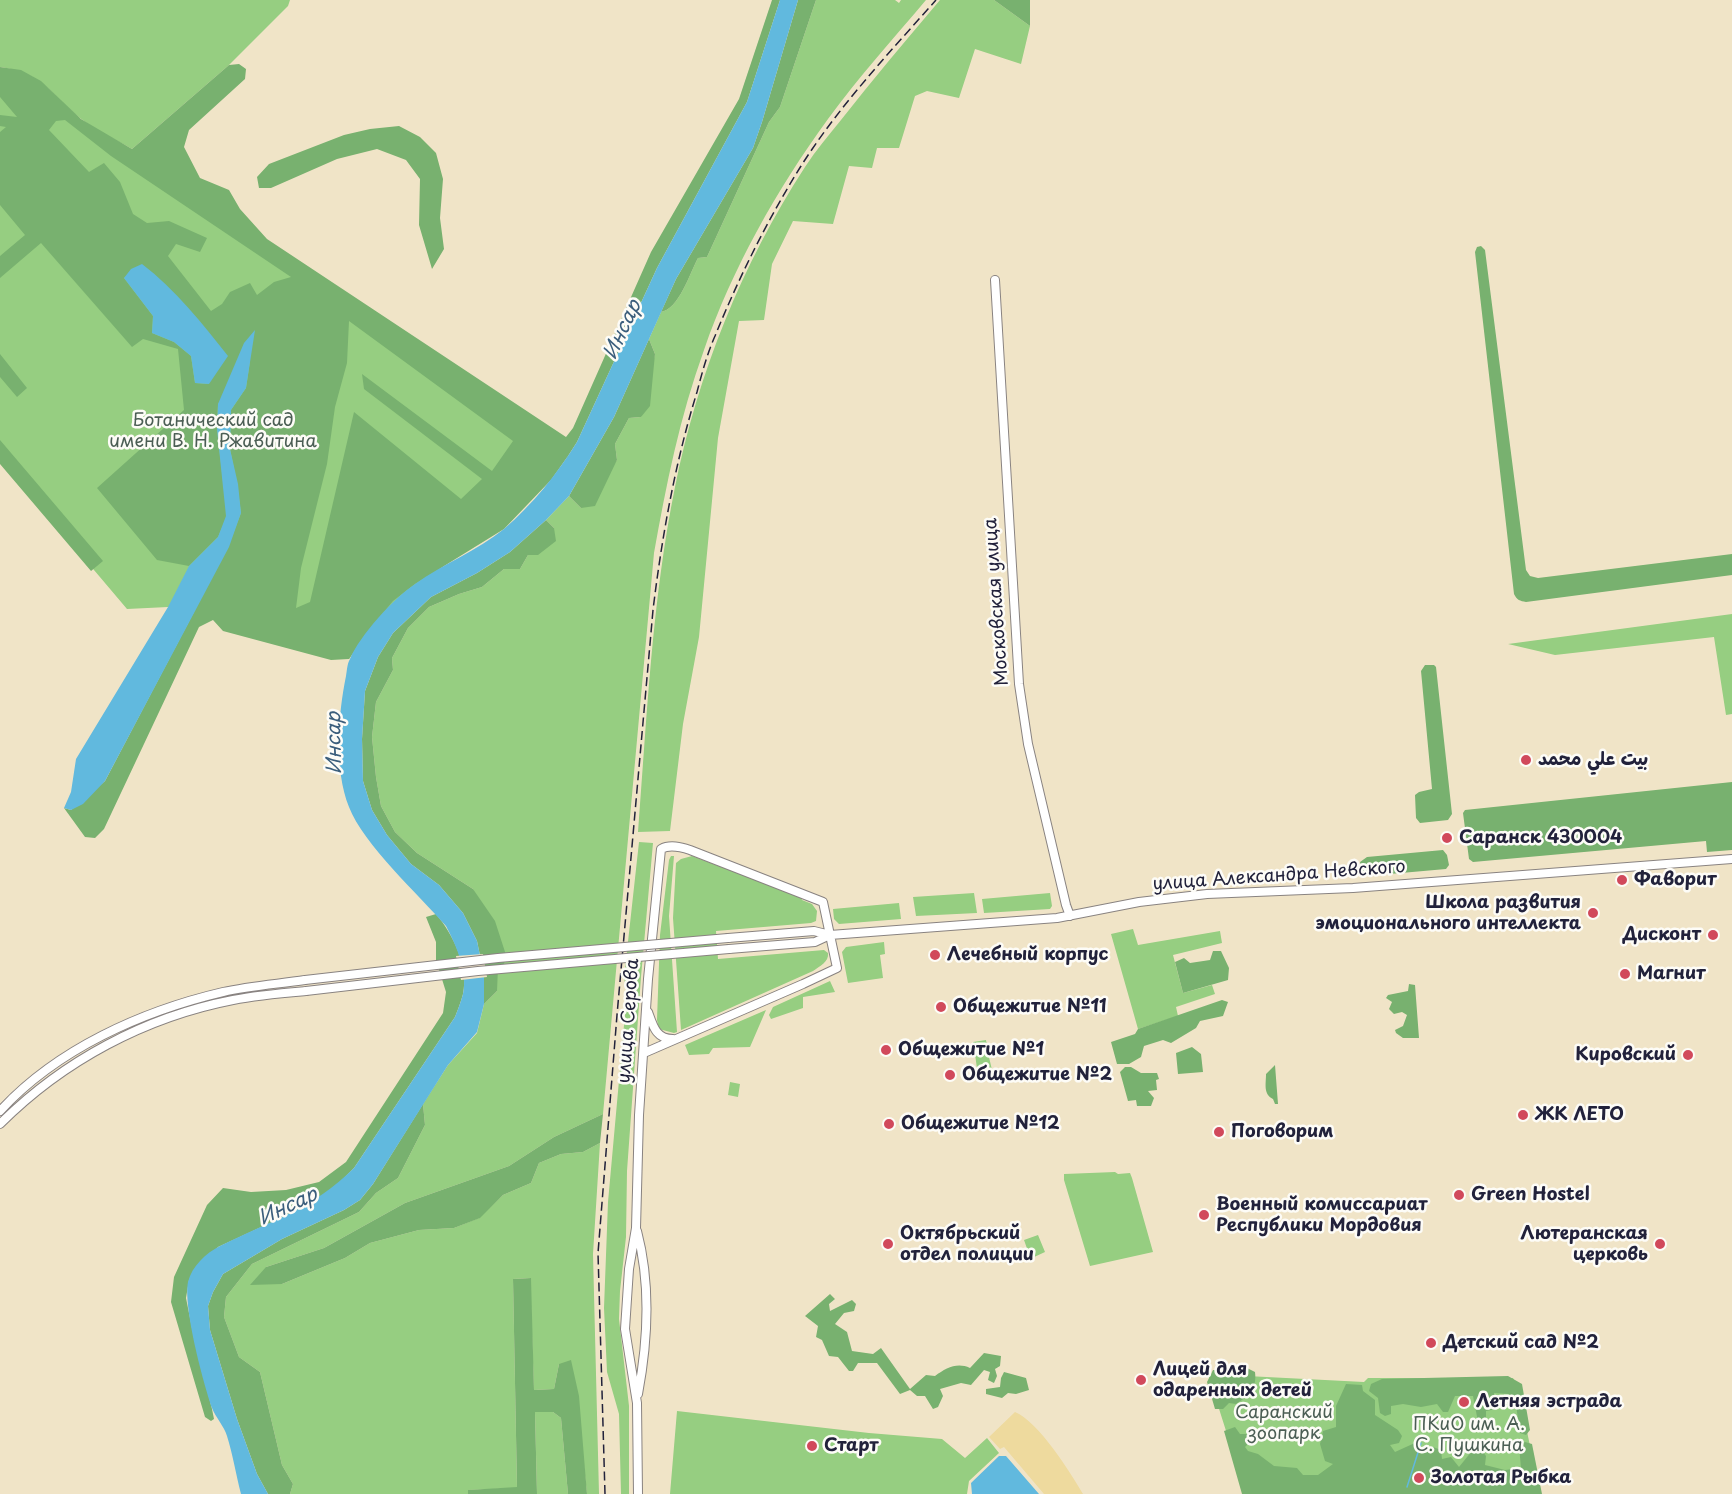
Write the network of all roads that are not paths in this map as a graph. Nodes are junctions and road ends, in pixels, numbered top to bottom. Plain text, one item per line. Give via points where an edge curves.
1 (995, 280) dead end
2 (1732, 859) edge
3 (1070, 916) junction
4 (830, 935) junction
5 (646, 1007) junction
6 (679, 1038) junction
7 (662, 1045) junction
8 (644, 1053) junction
9 (642, 1072) junction
10 (0, 1112) edge
11 (0, 1124) edge
12 (636, 1228) junction
13 (626, 1329) junction
14 (646, 1337) junction
15 (637, 1403) junction
16 (638, 1494) edge

1 - 3 main road, Московская улица via 1018,684 1033,766
2 - 3 main road, улица Александра Невского via 1353,888 1218,893 1139,902
3 - 4 main road, улица Александра Невского
4 - 5 main road, улица Серова via 823,902 690,850 666,846 661,849
4 - 6 main road via 837,968
4 - 10 main road, bridge via 814,931 498,958 225,992 143,1017 75,1052 41,1075
4 - 11 main road, bridge via 815,942 478,971 214,1004 149,1025 100,1048 31,1095
5 - 6 main road via 658,1035
5 - 8 main road, улица Серова
6 - 7 main road
7 - 8 main road
7 - 9 main road via 650,1056
8 - 9 main road, улица Серова
9 - 12 main road, улица Серова
12 - 13 main road, улица Серова
12 - 14 main road, улица Серова via 645,1279
13 - 14 main road via 630,1340 642,1342
13 - 15 main road, улица Серова
14 - 15 main road, улица Серова
15 - 16 main road, улица Серова

